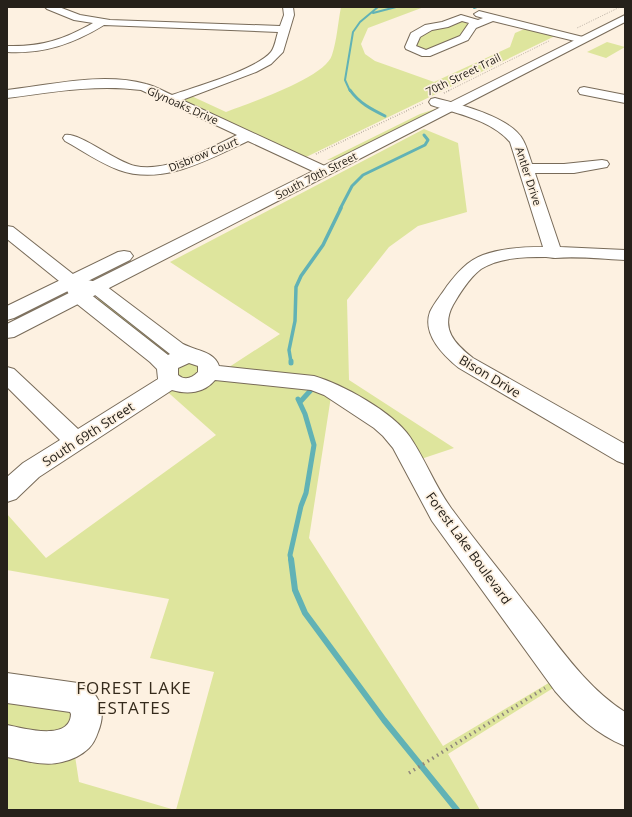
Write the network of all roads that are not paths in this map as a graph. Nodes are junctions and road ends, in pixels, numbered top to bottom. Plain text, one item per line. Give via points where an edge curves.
1 (50, 7) edge
2 (288, 7) edge
3 (460, 8) dead end
4 (625, 9) edge
5 (493, 17) junction
6 (625, 18) edge
7 (102, 22) junction
8 (479, 23) junction
9 (193, 26) junction
10 (285, 29) junction
11 (184, 37) dead end
12 (569, 38) junction
13 (7, 49) edge
14 (584, 91) dead end
15 (7, 94) edge
16 (173, 99) junction
17 (625, 99) edge
18 (433, 100) junction
19 (449, 107) junction
20 (249, 135) junction
21 (70, 138) dead end
22 (312, 160) junction
23 (602, 164) dead end
24 (527, 168) junction
25 (324, 171) junction
26 (208, 214) dead end
27 (11, 239) edge
28 (138, 249) dead end
29 (554, 253) junction
30 (625, 255) edge
31 (96, 288) junction
32 (76, 289) junction
33 (7, 314) edge
34 (7, 332) edge
35 (189, 356) junction
36 (210, 372) junction
37 (7, 374) edge
38 (169, 374) junction
39 (76, 441) junction
40 (625, 454) edge
41 (7, 492) edge
42 (7, 688) edge
43 (625, 730) edge
44 (7, 740) edge

1 - 7 street via 78,18
2 - 10 street via 290,15
3 - 5 street
4 - 12 street, South 70th Street
5 - 8 street
5 - 12 street
6 - 12 street, South 70th Street
7 - 9 street
7 - 13 street via 72,40 57,45
8 - 8 street via 472,26 464,38 426,54 410,47 415,35 430,28 461,18
9 - 10 street
9 - 11 street
10 - 16 street via 277,52 267,62
12 - 18 street, South 70th Street
12 - 19 street, South 70th Street
14 - 17 street
15 - 16 street, Glynoaks Drive via 113,83 144,87
16 - 20 street, Glynoaks Drive
18 - 19 street, Antler Drive
18 - 22 street, South 70th Street
19 - 24 street, Antler Drive via 492,122 509,131 517,141
19 - 25 street, South 70th Street
20 - 21 street, Disbrow Court via 184,163 150,172 122,167
20 - 22 street, Glynoaks Drive
22 - 25 street, Glynoaks Drive
22 - 26 street, South 70th Street
23 - 24 street via 575,169
24 - 29 street, Antler Drive
25 - 31 street, South 70th Street
27 - 32 street
28 - 32 street
29 - 30 street, Bison Drive
29 - 40 street, Bison Drive via 508,254 496,256 476,265 468,271 442,306 438,315 441,336 454,354 466,363
31 - 32 street
31 - 35 street
32 - 33 street
32 - 34 street
32 - 38 street via 157,357
35 - 36 street via 199,356 206,360
35 - 38 street via 174,360
36 - 38 street via 202,381 192,385 181,385
36 - 43 street, Forest Lake Boulevard via 314,383 332,390 382,422 401,442 441,514 566,680 599,713
37 - 39 street
38 - 39 street, South 69th Street
39 - 41 street, South 69th Street via 31,470
42 - 44 street via 78,698 86,706 88,719 83,732 73,743 66,746 53,748

